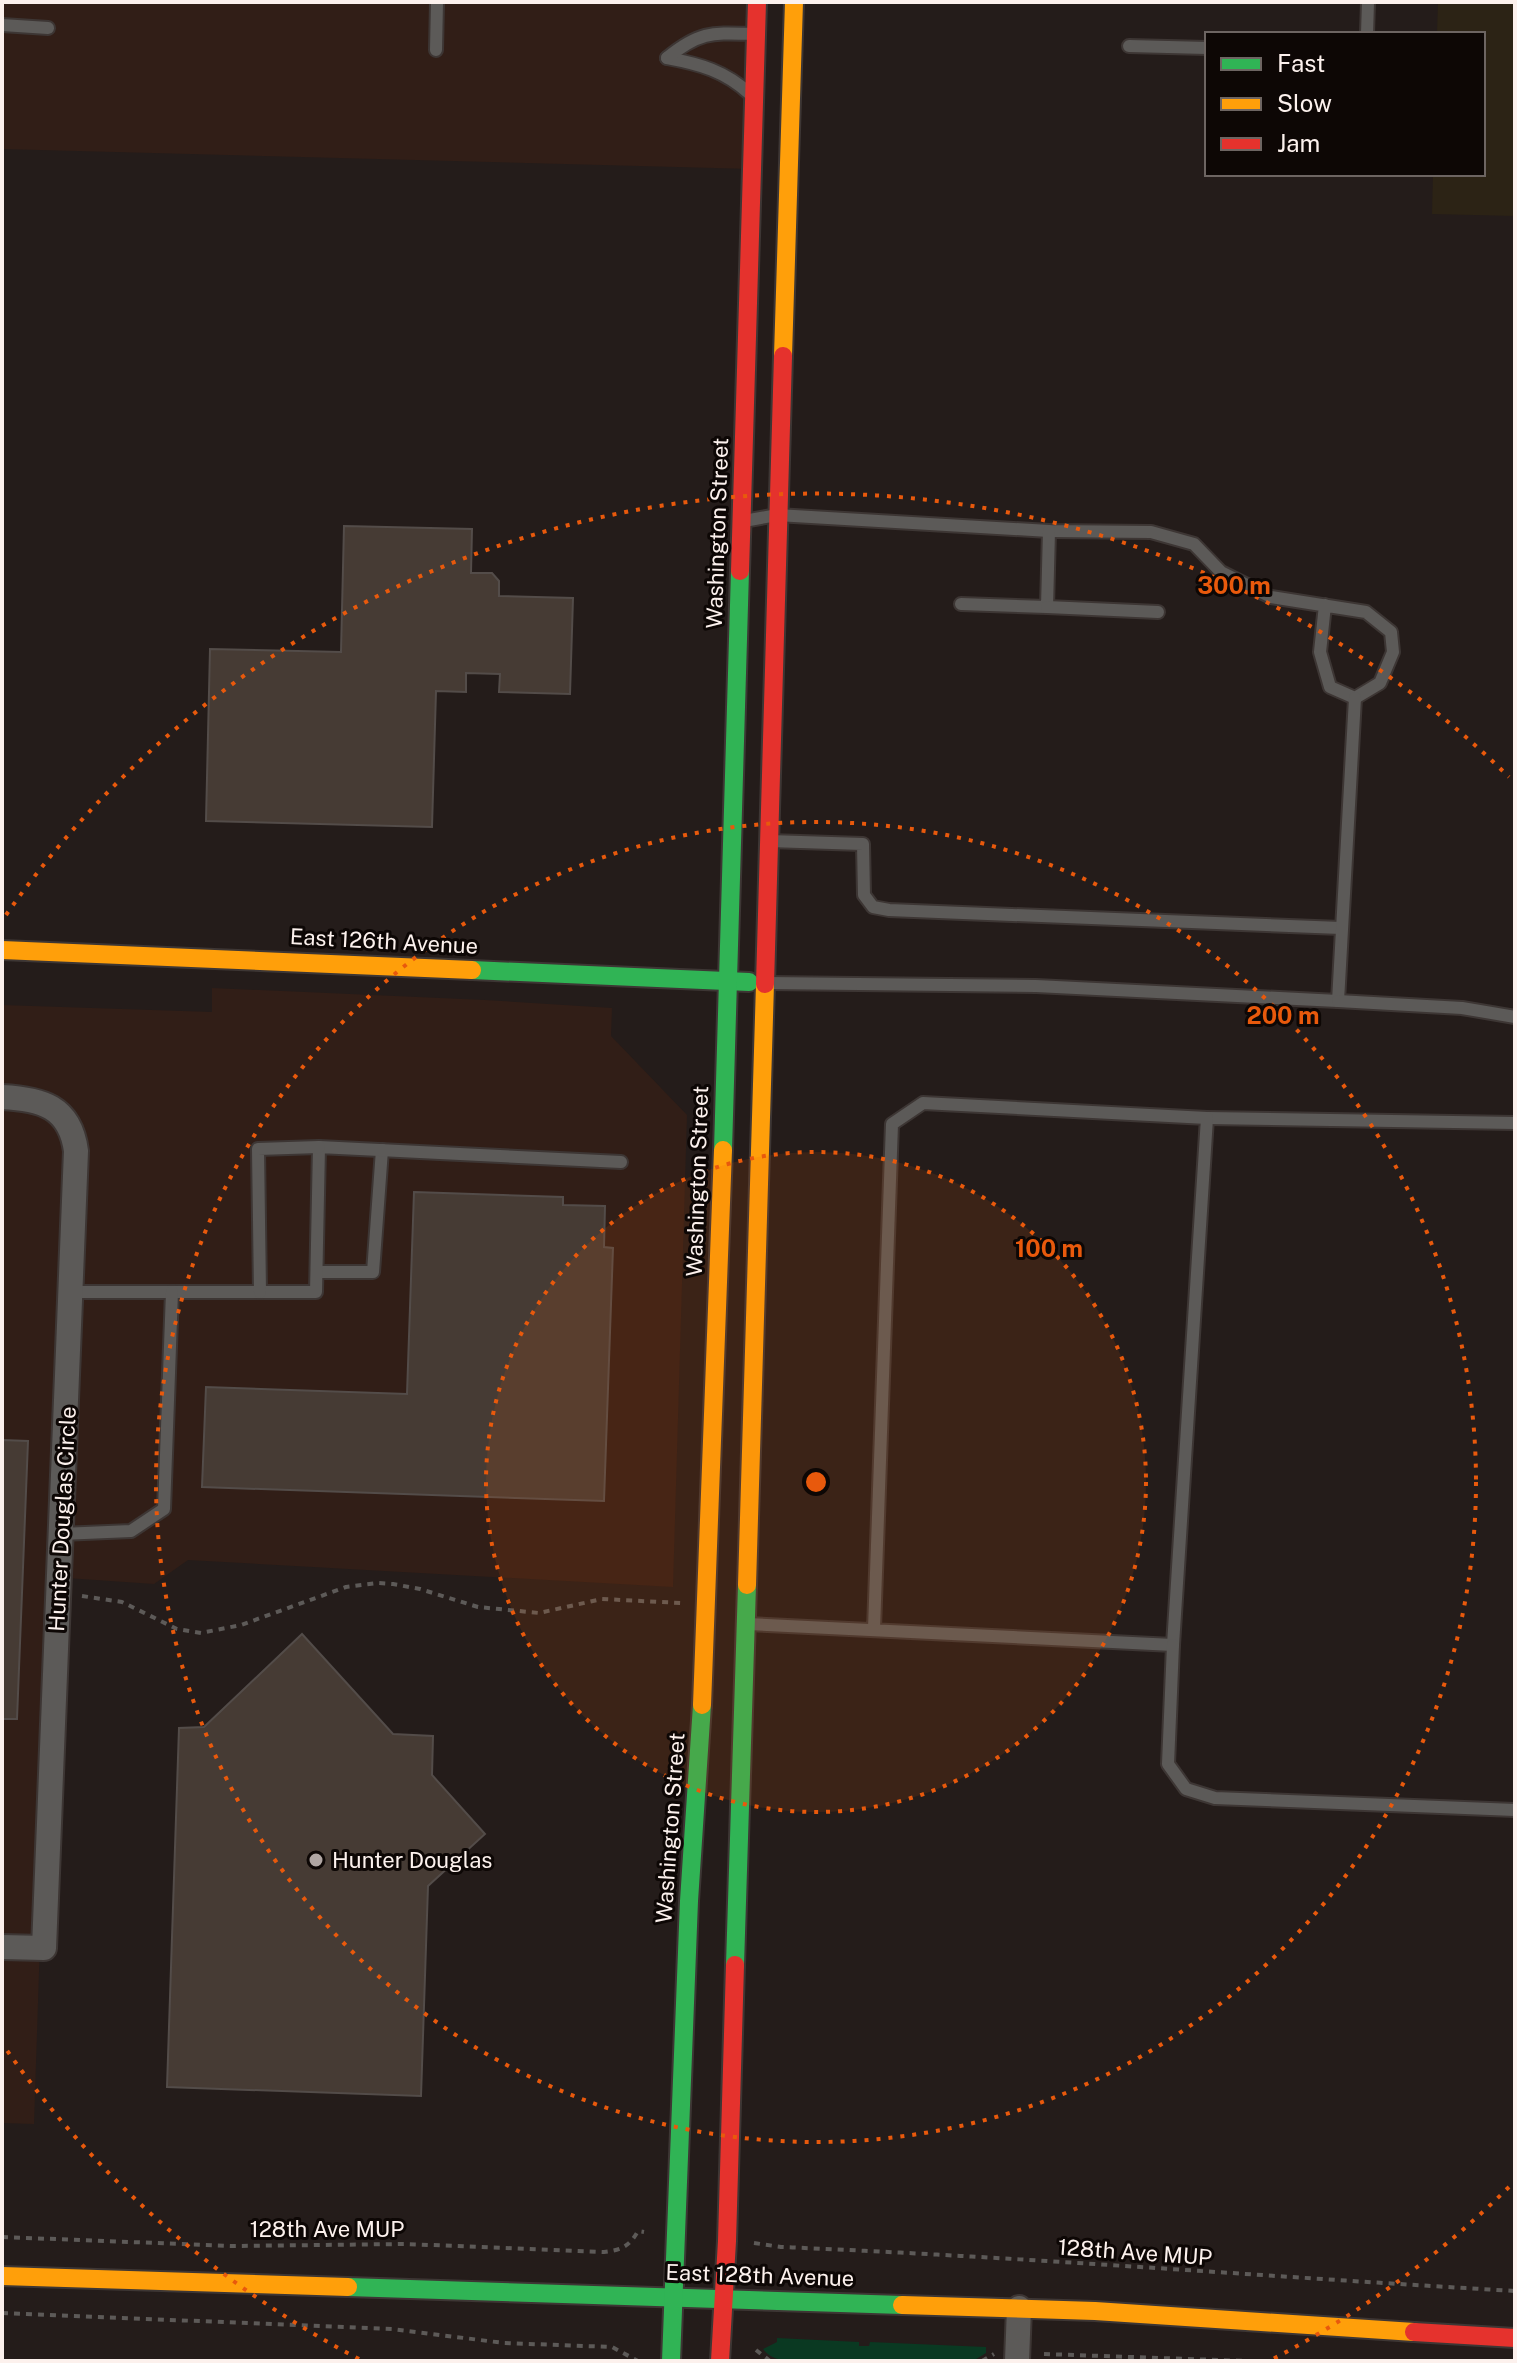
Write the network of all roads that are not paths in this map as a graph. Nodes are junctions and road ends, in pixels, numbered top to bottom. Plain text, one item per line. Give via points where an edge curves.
1 (437, 2) edge
2 (757, 2) edge
3 (794, 2) edge
4 (1368, 2) edge
5 (2, 25) edge
6 (48, 28) dead end
7 (1367, 32) edge
8 (756, 34) junction
9 (793, 34) junction
10 (1129, 46) dead end
11 (1205, 48) edge
12 (436, 50) dead end
13 (754, 98) junction
14 (777, 515) junction
15 (741, 521) junction
16 (1049, 531) junction
17 (961, 604) dead end
18 (1325, 605) junction
19 (1047, 607) junction
20 (1158, 612) dead end
21 (1355, 698) junction
22 (768, 841) junction
23 (1341, 928) junction
24 (2, 950) edge
25 (727, 982) junction
26 (764, 983) junction
27 (1338, 1001) junction
28 (1515, 1017) edge
29 (2, 1097) edge
30 (1207, 1118) junction
31 (1515, 1123) edge
32 (319, 1147) junction
33 (382, 1150) junction
34 (621, 1162) dead end
35 (317, 1272) junction
36 (72, 1292) junction
37 (172, 1292) junction
38 (260, 1292) junction
39 (61, 1534) junction
40 (745, 1624) junction
41 (874, 1629) junction
42 (1173, 1645) junction
43 (1515, 1810) edge
44 (2, 1947) edge
45 (2, 2276) edge
46 (674, 2296) junction
47 (723, 2298) junction
48 (1019, 2308) junction
49 (1515, 2338) edge
50 (1006, 2357) edge
51 (671, 2361) edge
52 (720, 2361) edge

1 - 12 lane
2 - 8 main road, Washington Street
3 - 9 main road
4 - 7 lane
5 - 6 lane
8 - 9 main road
8 - 13 main road, Washington Street
8 - 13 lane via 699,37 667,58 715,69
9 - 14 main road
10 - 11 lane
13 - 15 main road, Washington Street
14 - 15 lane
14 - 16 lane
14 - 22 main road
15 - 25 main road, Washington Street
16 - 18 lane via 1151,532 1194,544 1221,572 1271,597
16 - 19 lane
17 - 19 lane
18 - 21 lane via 1320,652 1330,687
18 - 21 lane via 1366,612 1391,632 1393,652 1380,683
19 - 20 lane
21 - 23 lane
22 - 23 lane via 863,844 864,895 873,907 889,910
22 - 26 main road
23 - 27 lane
24 - 25 main road, East 126th Avenue
25 - 26 main road, East 126th Avenue
25 - 46 main road, Washington Street via 704,1678 689,1901
26 - 27 lane via 1036,986
26 - 40 main road
27 - 28 lane via 1462,1008
29 - 36 street, Hunter Douglas Circle via 46,1104 68,1122 74,1136
30 - 31 lane
30 - 41 lane via 923,1103 892,1124
30 - 42 lane
32 - 33 lane
32 - 35 lane
32 - 38 lane via 258,1149
33 - 34 lane
33 - 35 lane via 373,1272
35 - 38 lane via 316,1292
36 - 37 lane
36 - 39 street, Hunter Douglas Circle
37 - 38 lane
37 - 39 lane via 164,1509 131,1531
39 - 44 street, Hunter Douglas Circle via 44,1948
40 - 41 lane
40 - 47 main road
41 - 42 lane
42 - 43 lane via 1168,1764 1186,1789 1215,1798
45 - 46 main road, East 128th Avenue
46 - 47 main road, East 128th Avenue
46 - 51 main road, Washington Street
47 - 48 main road, East 128th Avenue
47 - 52 main road
48 - 49 main road, East 128th Avenue
48 - 50 street

